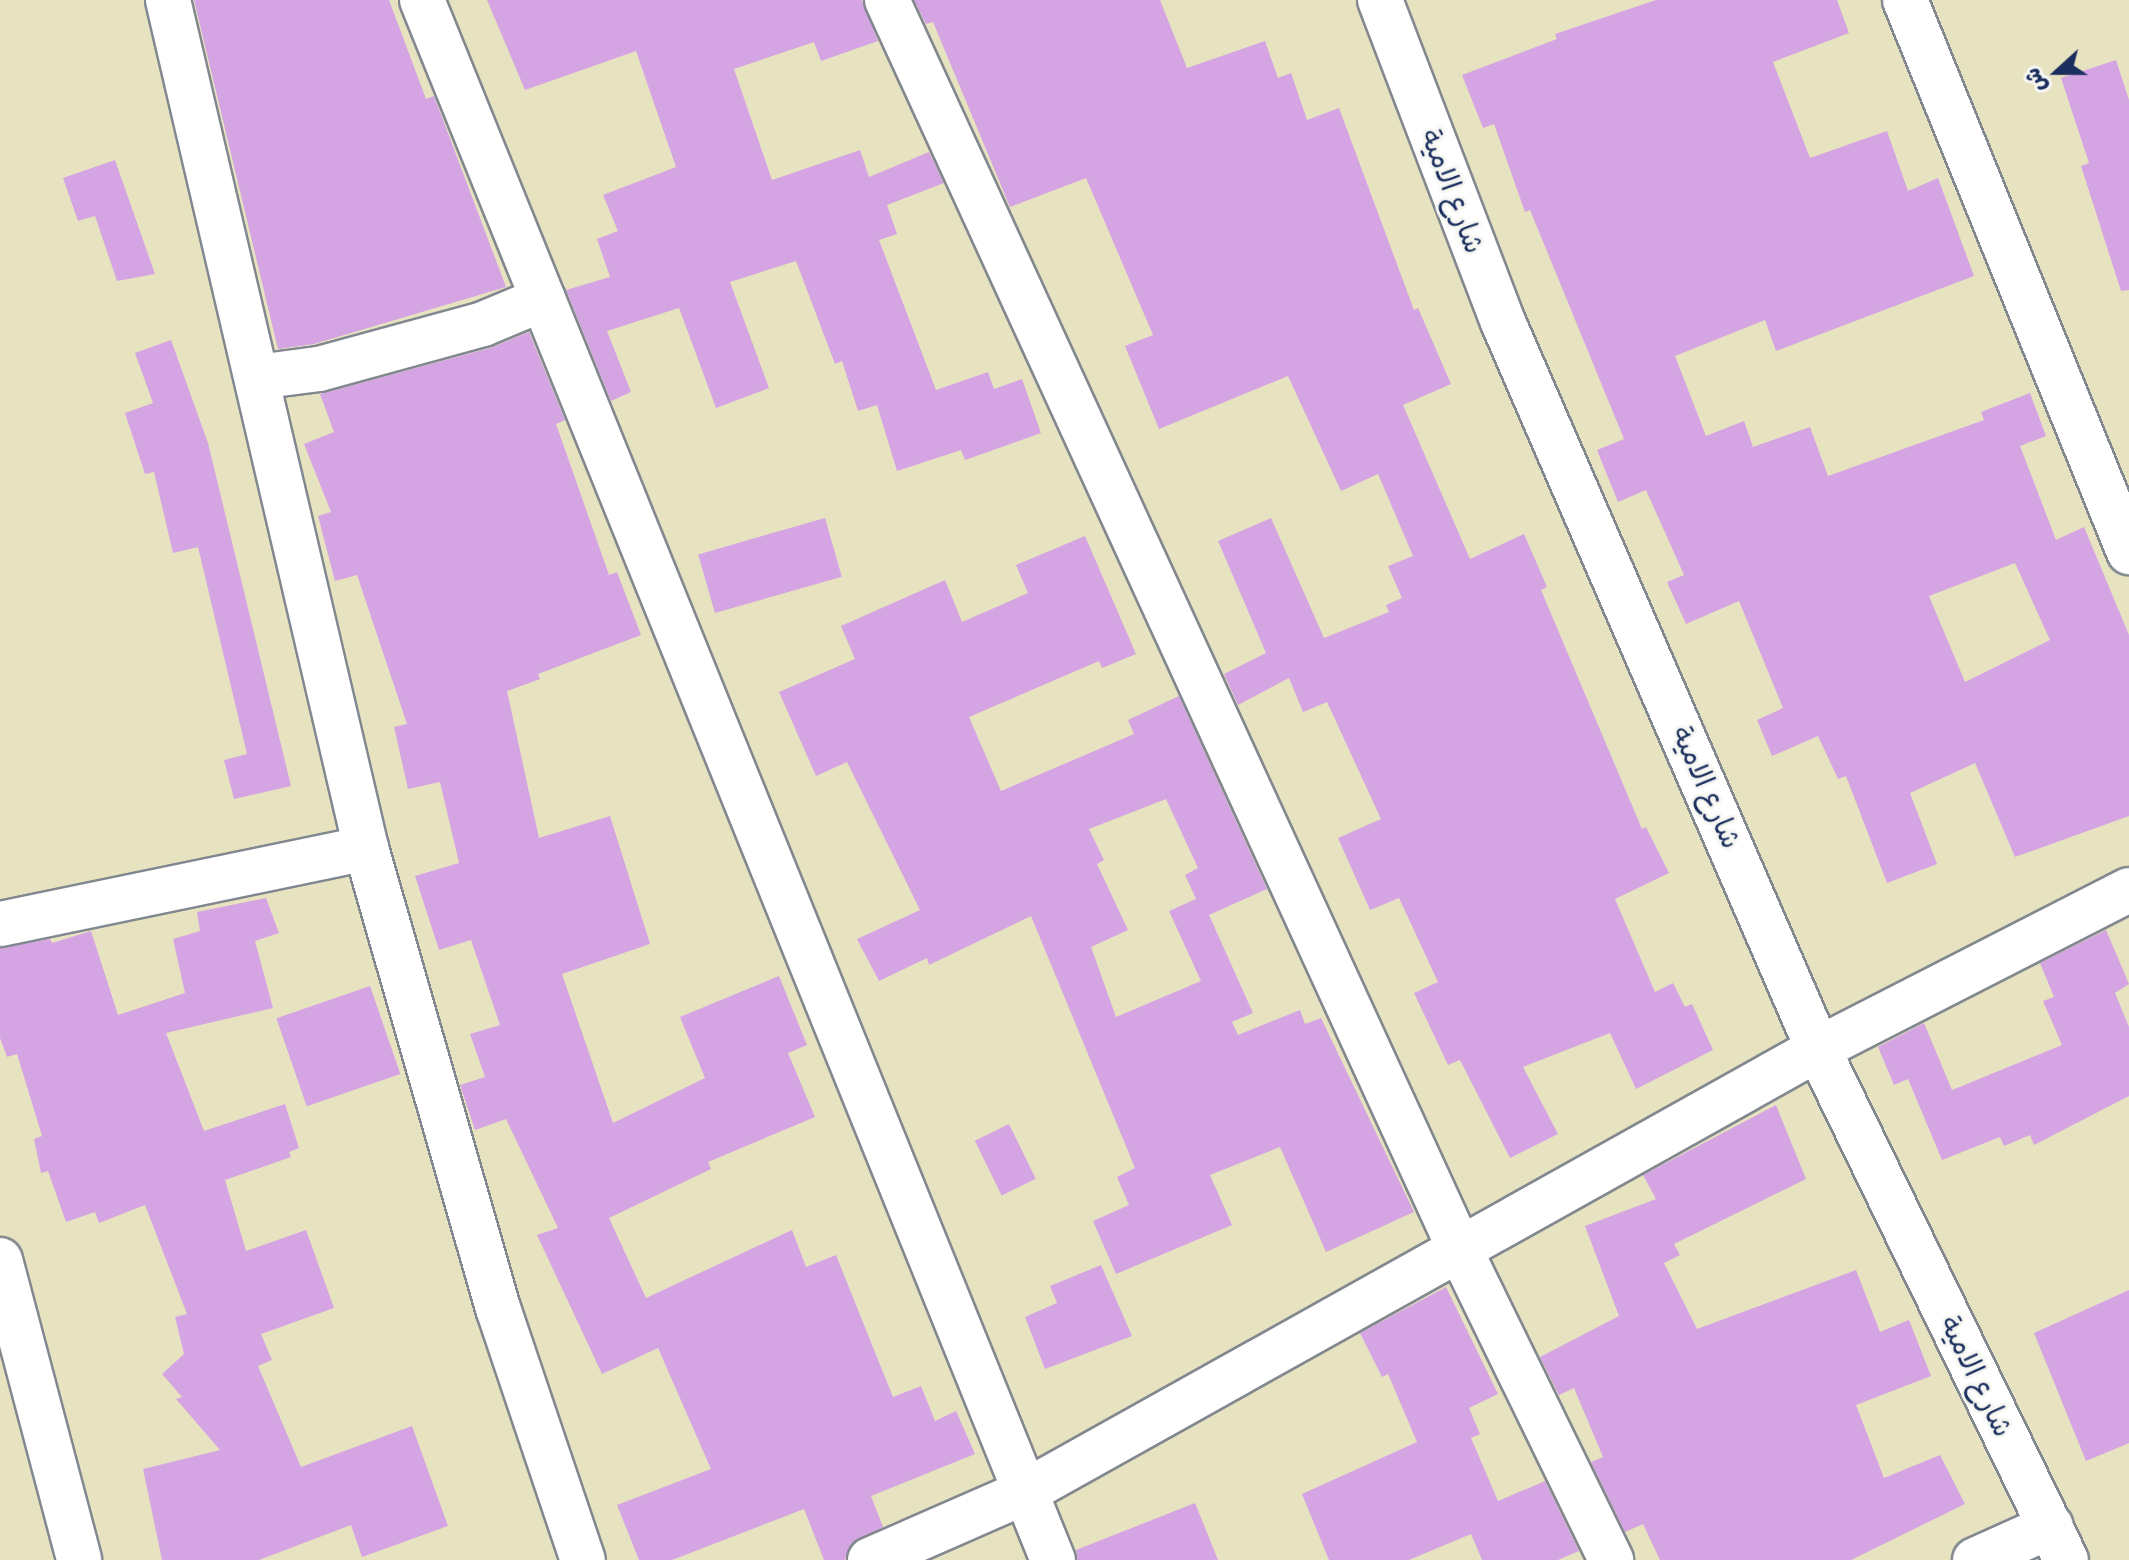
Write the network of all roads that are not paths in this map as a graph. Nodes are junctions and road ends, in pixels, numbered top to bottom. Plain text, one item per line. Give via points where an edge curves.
1 (168, 0) edge
2 (422, 0) edge
3 (887, 0) edge
4 (1380, 0) edge
5 (1905, 0) edge
6 (543, 299) junction
7 (257, 377) junction
8 (2124, 525) edge
9 (366, 848) junction
10 (2129, 890) edge
11 (0, 924) edge
12 (1818, 1049) junction
13 (1460, 1250) junction
14 (0, 1260) edge
15 (1025, 1492) junction
16 (2058, 1543) edge
17 (79, 1560) edge
18 (583, 1560) edge
19 (870, 1560) edge
20 (1053, 1560) edge
21 (1611, 1560) edge
22 (1975, 1560) edge

1 - 7 street
2 - 6 street
3 - 13 street
4 - 12 street, شارع الامية via 1503,322
5 - 8 street
6 - 7 street via 469,328 319,369
6 - 15 street
7 - 9 street
9 - 11 street
9 - 18 street via 498,1308
10 - 12 street
12 - 13 street
12 - 16 street, شارع الامية
13 - 15 street
13 - 21 street
14 - 17 street
15 - 19 street
15 - 20 street
16 - 22 street

